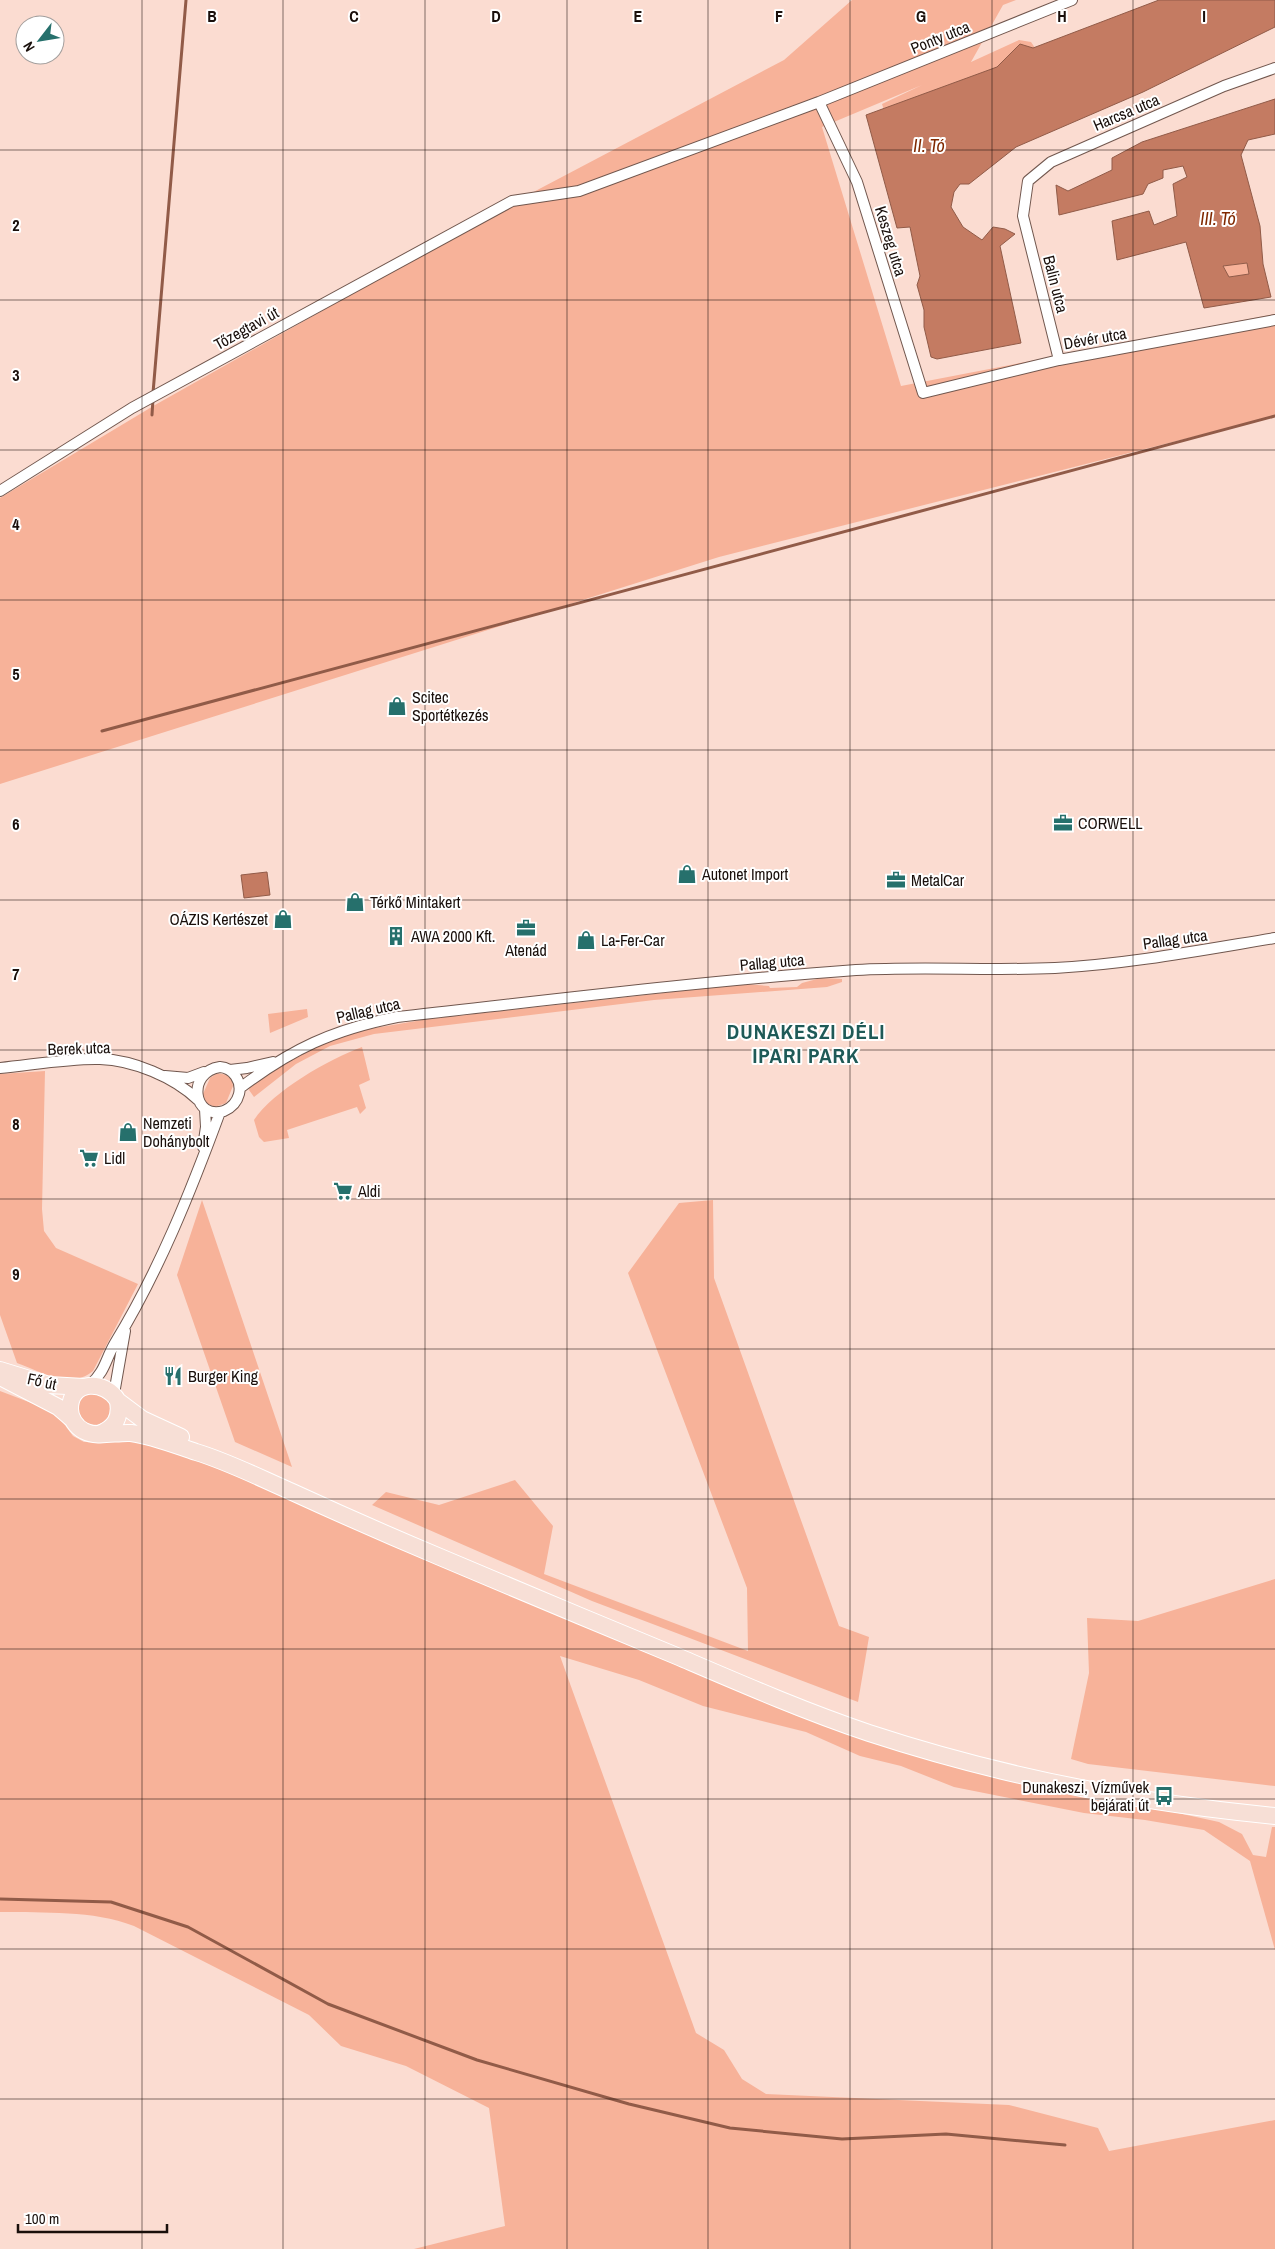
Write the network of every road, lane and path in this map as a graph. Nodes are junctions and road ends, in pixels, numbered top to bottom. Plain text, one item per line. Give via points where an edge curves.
1 (1072, 0) edge
2 (1275, 68) edge
3 (819, 102) junction
4 (512, 201) joint
5 (1024, 216) joint
6 (1275, 320) edge
7 (1059, 360) junction
8 (923, 393) joint
9 (0, 491) edge
10 (1275, 938) edge
11 (280, 1060) junction
12 (0, 1068) edge
13 (230, 1070) junction
14 (204, 1072) junction
15 (157, 1074) junction
16 (240, 1088) junction
17 (198, 1100) junction
18 (205, 1109) junction
19 (220, 1112) junction
20 (200, 1168) junction
21 (126, 1327) junction
22 (0, 1370) edge
23 (0, 1376) edge
24 (87, 1386) junction
25 (116, 1398) junction
26 (72, 1419) junction
27 (99, 1434) junction
28 (215, 1458) junction
29 (1275, 1816) edge

1 - 3 street, Ponty utca
2 - 5 street, Harcsa utca via 1224,86 1051,162 1028,181
3 - 4 street, Ponty utca via 579,191
3 - 8 street, Keszeg utca via 857,182
4 - 9 street, Tőzegtavi út via 132,408
5 - 7 street, Balin utca
6 - 7 street, Dévér utca
7 - 8 street, Dévér utca
10 - 11 street, Pallag utca via 1186,953 1056,968 856,970 704,983 397,1017 358,1025 321,1038
11 - 13 street, Pallag utca
11 - 16 street, Pallag utca
12 - 15 street, Berek utca via 100,1059 126,1063
13 - 14 street via 220,1067
13 - 16 street
14 - 15 street, Berek utca via 188,1078
14 - 17 street via 199,1080
15 - 17 street, Berek utca via 187,1090
16 - 19 street via 233,1105
17 - 18 street
18 - 19 street
18 - 20 street via 206,1127
19 - 20 street
20 - 21 street
21 - 24 street via 113,1346 101,1375
21 - 25 street
22 - 24 main road, Fő út via 49,1385
23 - 26 main road, Fő út via 58,1407
24 - 25 main road via 99,1385
24 - 26 main road via 72,1401
25 - 27 main road via 118,1418 114,1425
25 - 28 main road via 142,1419 185,1439
26 - 27 main road via 83,1431
27 - 28 main road via 129,1433
28 - 29 main road via 520,1591 804,1710 870,1733 1002,1770 1094,1790

